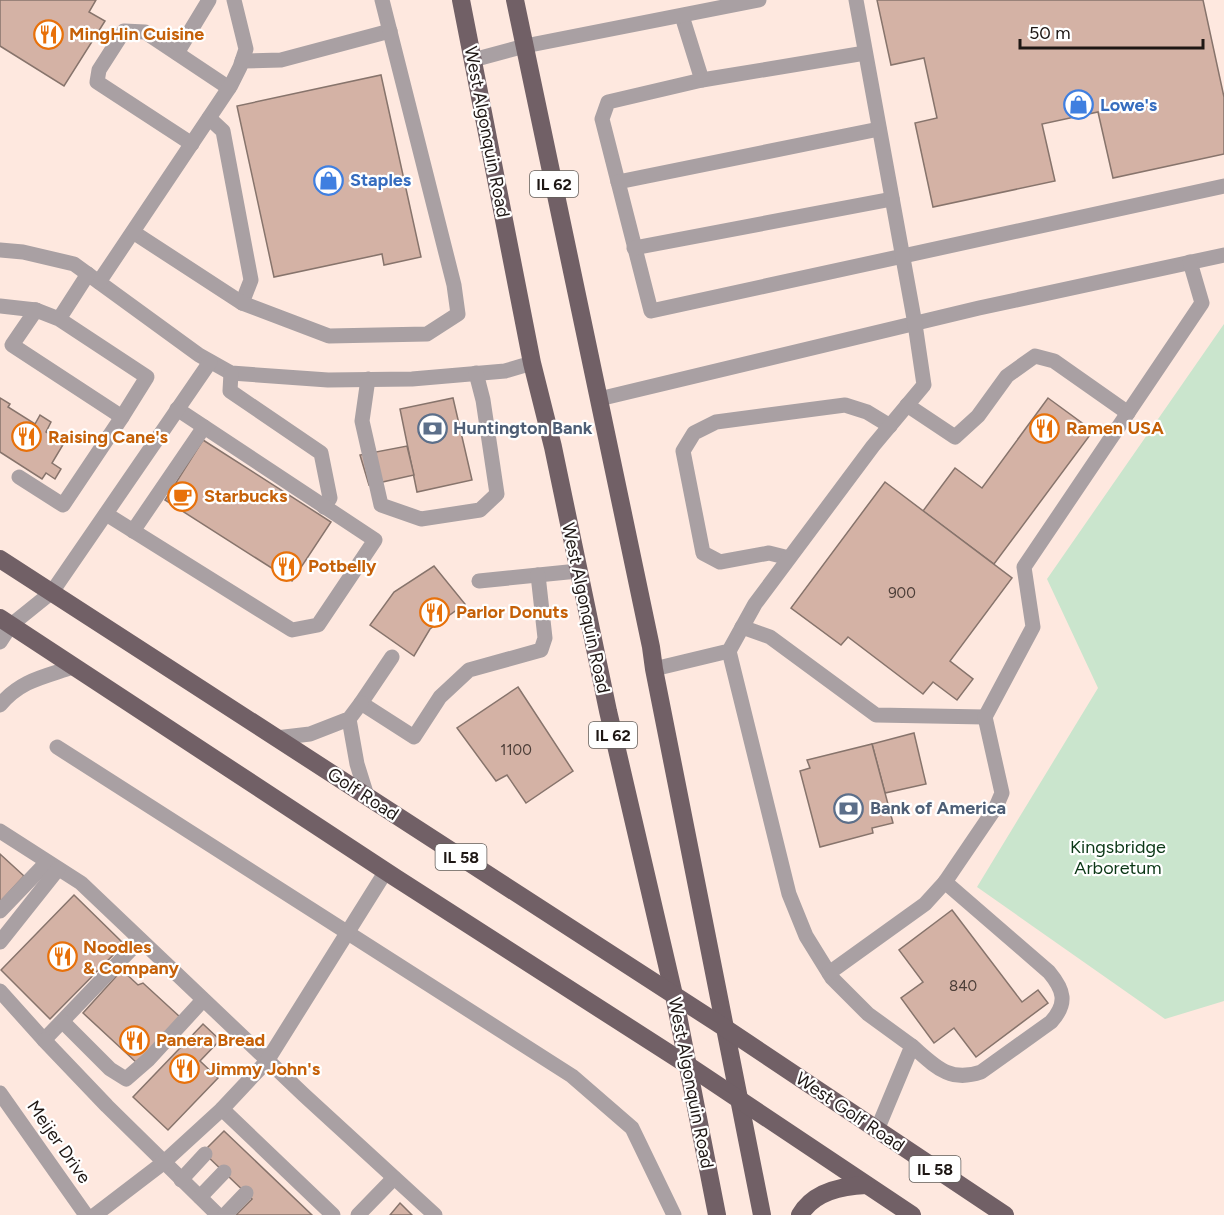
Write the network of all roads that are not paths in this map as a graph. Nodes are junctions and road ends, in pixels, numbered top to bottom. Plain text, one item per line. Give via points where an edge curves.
1 (209, 0) edge
2 (234, 0) edge
3 (382, 0) edge
4 (461, 0) edge
5 (515, 0) edge
6 (757, 0) edge
7 (856, 0) edge
8 (682, 16) junction
9 (390, 31) junction
10 (525, 46) junction
11 (177, 53) junction
12 (865, 53) junction
13 (473, 60) junction
14 (242, 61) junction
15 (702, 80) junction
16 (229, 88) junction
17 (209, 118) junction
18 (879, 129) junction
19 (192, 144) junction
20 (618, 182) junction
21 (1224, 186) edge
22 (892, 199) junction
23 (132, 232) junction
24 (634, 248) junction
25 (0, 250) edge
26 (1224, 255) edge
27 (903, 257) junction
28 (1190, 262) junction
29 (93, 278) junction
30 (242, 303) junction
31 (0, 306) edge
32 (36, 310) junction
33 (59, 319) junction
34 (915, 324) junction
35 (210, 362) junction
36 (532, 363) junction
37 (231, 373) junction
38 (477, 373) junction
39 (368, 379) junction
40 (599, 399) junction
41 (907, 405) junction
42 (177, 410) junction
43 (1128, 413) junction
44 (122, 417) junction
45 (890, 426) junction
46 (204, 427) junction
47 (19, 477) dead end
48 (324, 507) junction
49 (106, 514) junction
50 (134, 531) junction
51 (789, 558) junction
52 (0, 559) edge
53 (579, 571) junction
54 (538, 575) junction
55 (479, 581) dead end
56 (52, 592) junction
57 (6, 622) edge
58 (742, 627) junction
59 (0, 642) edge
60 (729, 651) junction
61 (392, 657) dead end
62 (73, 667) junction
63 (654, 669) junction
64 (361, 703) junction
65 (0, 705) edge
66 (985, 717) junction
67 (349, 719) junction
68 (276, 738) junction
69 (57, 747) dead end
70 (367, 796) junction
71 (0, 831) edge
72 (53, 865) junction
73 (386, 871) junction
74 (945, 882) junction
75 (0, 911) edge
76 (347, 932) junction
77 (140, 940) junction
78 (0, 942) edge
79 (830, 973) junction
80 (0, 991) edge
81 (674, 995) junction
82 (203, 1000) junction
83 (63, 1022) junction
84 (726, 1028) junction
85 (44, 1040) junction
86 (912, 1046) junction
87 (267, 1061) junction
88 (689, 1066) junction
89 (0, 1093) edge
90 (740, 1100) junction
91 (222, 1109) junction
92 (877, 1130) junction
93 (205, 1154) dead end
94 (163, 1162) junction
95 (224, 1172) dead end
96 (394, 1178) junction
97 (181, 1180) junction
98 (866, 1185) junction
99 (246, 1193) dead end
100 (200, 1197) junction
101 (324, 1212) edge
102 (86, 1215) edge
103 (95, 1215) edge
104 (218, 1215) edge
105 (225, 1215) edge
106 (358, 1215) edge
107 (435, 1215) edge
108 (674, 1215) edge
109 (717, 1215) edge
110 (762, 1215) edge
111 (800, 1215) edge
112 (912, 1215) edge
113 (1005, 1215) edge

1 - 11 lane
2 - 14 lane via 246,49
3 - 9 lane
4 - 13 main road, West Algonquin Road / IL 62
5 - 10 main road, IL 62
6 - 8 lane
7 - 12 lane
8 - 10 lane
8 - 15 lane
9 - 14 lane via 281,60
9 - 30 lane via 458,314 427,334 329,336
10 - 13 lane
10 - 40 main road, IL 62
11 - 16 lane
11 - 19 lane via 145,32 124,31 99,70 97,82
12 - 15 lane
12 - 18 lane
13 - 36 main road, West Algonquin Road / IL 62
14 - 16 lane
15 - 20 lane via 608,102 602,119
16 - 17 lane
17 - 19 lane
17 - 30 lane via 223,131 251,280
18 - 20 lane
18 - 22 lane
19 - 23 lane
20 - 24 lane
21 - 27 lane
22 - 24 lane
22 - 27 lane
23 - 29 lane
23 - 30 lane
24 - 27 lane via 651,311
25 - 29 lane via 74,264
26 - 28 lane
27 - 34 lane
28 - 34 lane
28 - 43 lane via 1202,303
29 - 33 lane
29 - 35 lane
31 - 32 lane
32 - 33 lane
32 - 44 lane via 12,345
33 - 44 lane via 147,377
34 - 40 lane
34 - 41 lane via 924,385
35 - 37 lane
35 - 42 lane
36 - 38 lane via 505,371
36 - 53 main road, West Algonquin Road / IL 62
37 - 39 lane
37 - 48 lane via 231,391 321,453 330,498
38 - 39 lane
38 - 39 lane via 497,494 480,510 422,519 381,505 362,421
40 - 63 main road, IL 62
41 - 43 lane via 955,437 978,416 1007,376 1035,356 1054,361
41 - 45 lane
42 - 46 lane
42 - 49 lane
43 - 66 lane via 1024,567 1033,627
44 - 47 lane via 63,505
45 - 51 lane
45 - 51 lane via 845,405 716,422 694,433 683,451 703,554 720,562 769,553
46 - 48 lane
46 - 50 lane
48 - 50 lane via 375,540 318,625 291,630
49 - 50 lane
49 - 56 lane
51 - 58 lane
52 - 56 main road, Golf Road / IL 58
53 - 54 lane
53 - 81 main road, West Algonquin Road / IL 62
54 - 55 lane
54 - 64 lane via 545,638 542,650 469,670 440,697 414,737
56 - 57 lane
56 - 68 main road, Golf Road / IL 58
57 - 59 lane
57 - 62 main road, IL 58
58 - 60 lane
58 - 66 lane via 770,637 876,715
60 - 63 lane
60 - 79 lane via 789,894 806,936
61 - 64 lane
62 - 65 lane via 24,682
62 - 73 main road, IL 58
63 - 84 main road, IL 62
64 - 67 lane
66 - 74 lane via 1002,793
67 - 68 lane via 310,734
67 - 70 lane
68 - 70 main road, Golf Road / IL 58
69 - 76 lane
70 - 81 main road, Golf Road / IL 58
71 - 72 lane
72 - 75 lane
72 - 77 lane via 81,883
72 - 78 lane
73 - 76 lane
73 - 88 main road, IL 58
74 - 79 lane via 925,904
74 - 86 lane via 1049,972 1060,984 1063,999 1060,1012 1051,1022 996,1063 968,1077 951,1075 934,1066
76 - 87 lane
76 - 108 lane via 572,1076 632,1128
77 - 82 lane
77 - 83 lane
79 - 86 lane via 868,1014
80 - 85 lane
81 - 84 main road, Golf Road / IL 58
81 - 88 main road, West Algonquin Road / IL 62
82 - 83 lane via 126,1079 110,1069
82 - 87 lane
83 - 85 lane
84 - 90 main road, IL 62
84 - 92 main road, West Golf Road / IL 58
85 - 94 lane
86 - 92 lane
87 - 91 lane
87 - 96 lane
88 - 90 main road, IL 58
88 - 109 main road, West Algonquin Road / IL 62
89 - 102 lane, Meijer Drive
90 - 98 main road, IL 58
90 - 110 main road, IL 62
91 - 94 lane
91 - 101 lane via 231,1128
92 - 113 main road, West Golf Road / IL 58
93 - 97 lane
94 - 97 lane
94 - 103 lane
95 - 100 lane
96 - 106 lane
96 - 107 lane
97 - 100 lane
98 - 111 main road via 843,1186 823,1194
98 - 112 main road, IL 58
99 - 105 lane
100 - 104 lane

